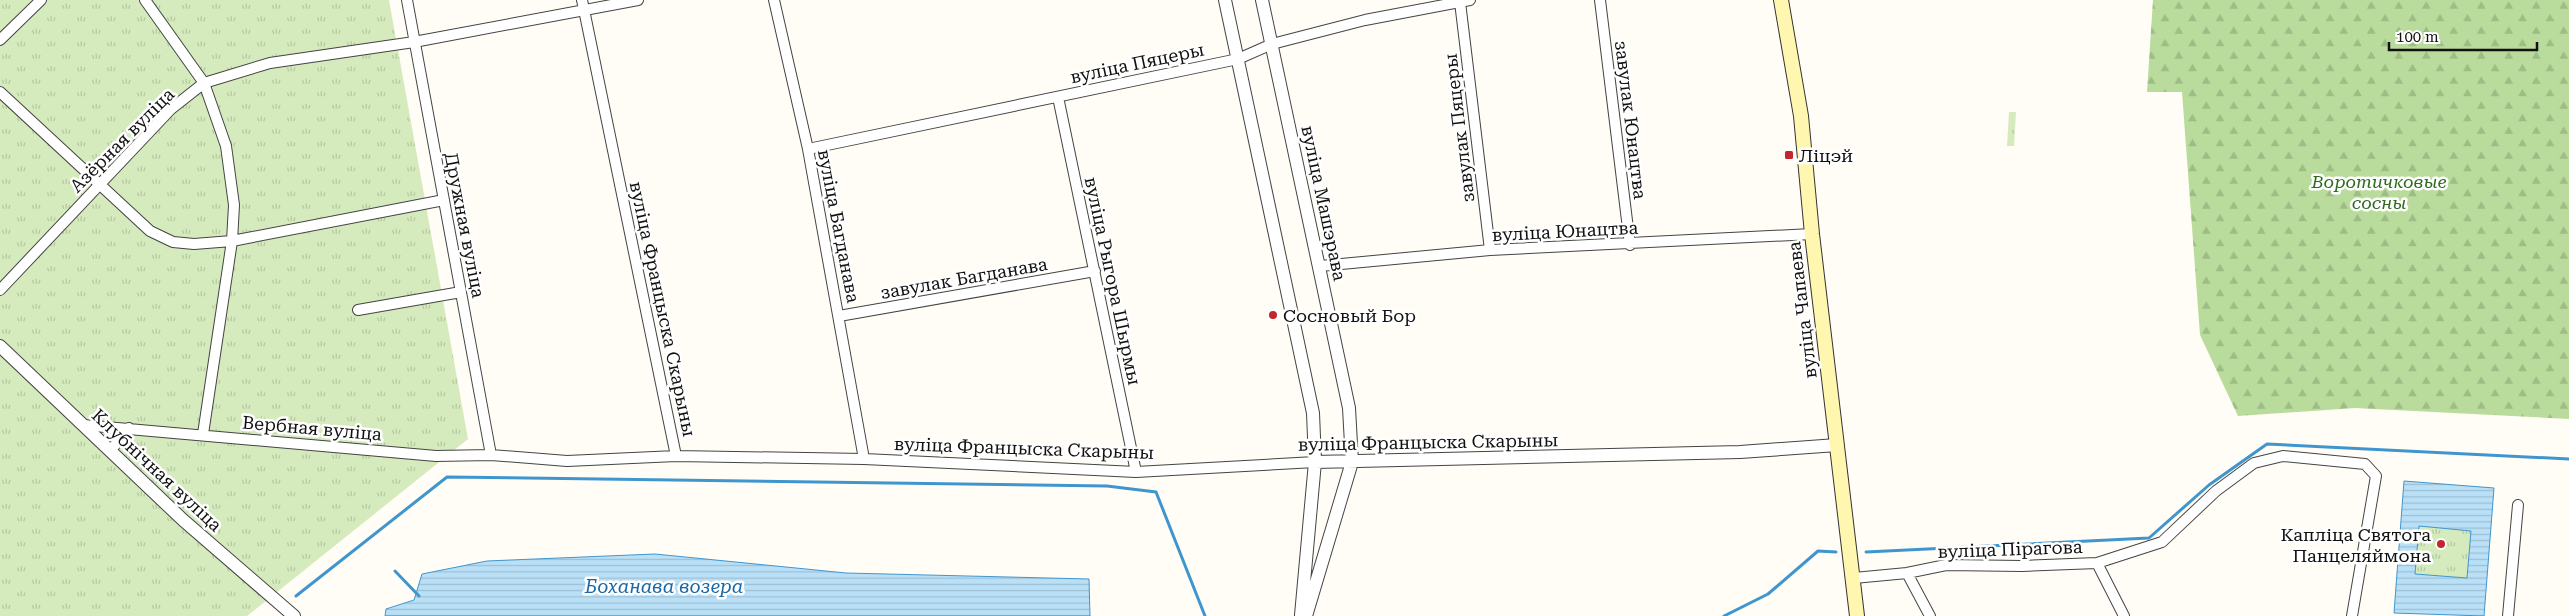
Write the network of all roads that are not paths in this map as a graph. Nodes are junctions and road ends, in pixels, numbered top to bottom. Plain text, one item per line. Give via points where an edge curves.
1 (41, 0) edge
2 (144, 0) edge
3 (407, 0) edge
4 (638, 0) edge
5 (774, 0) edge
6 (1225, 0) edge
7 (1262, 0) edge
8 (1470, 0) edge
9 (1600, 0) edge
10 (1781, 0) edge
11 (1460, 2) junction
12 (583, 5) edge
13 (0, 40) edge
14 (414, 42) junction
15 (1272, 44) junction
16 (1238, 59) junction
17 (204, 83) junction
18 (0, 92) edge
19 (1058, 97) junction
20 (808, 149) junction
21 (99, 185) junction
22 (444, 200) junction
23 (1812, 234) junction
24 (232, 241) junction
25 (1630, 245) junction
26 (1490, 250) junction
27 (1320, 266) junction
28 (1095, 271) junction
29 (0, 290) edge
30 (461, 292) junction
31 (358, 310) dead end
32 (839, 316) junction
33 (0, 346) edge
34 (83, 425) junction
35 (129, 428) junction
36 (203, 434) junction
37 (1837, 446) junction
38 (110, 451) junction
39 (491, 455) junction
40 (676, 456) junction
41 (864, 459) junction
42 (1315, 462) junction
43 (1352, 462) junction
44 (1136, 472) junction
45 (2518, 504) dead end
46 (2097, 563) junction
47 (1907, 573) junction
48 (1854, 578) junction
49 (294, 616) edge
50 (1301, 616) edge
51 (1306, 616) edge
52 (1857, 616) edge
53 (1930, 616) edge
54 (2124, 616) edge
55 (2352, 616) edge
56 (2508, 616) edge

1 - 13 street
2 - 17 street
3 - 14 street, Дружная вуліца
4 - 12 street, Азёрная вуліца
5 - 20 street, вуліца Багданава
6 - 16 street
7 - 15 street, вуліца Машэрава
8 - 11 street, вуліца Пяцеры
9 - 25 street, завулак Юнацтва
10 - 23 main road, вуліца Чапаева via 1801,116
11 - 15 street, вуліца Пяцеры via 1365,20
11 - 26 street, завулак Пяцеры
12 - 14 street, Азёрная вуліца
12 - 40 street, вуліца Францыска Скарыны
14 - 17 street, Азёрная вуліца via 270,63
14 - 22 street, Дружная вуліца
15 - 16 street, вуліца Пяцеры
15 - 27 street, вуліца Машэрава
16 - 19 street, вуліца Пяцеры
16 - 42 street via 1313,414
17 - 21 street, Азёрная вуліца via 171,109
17 - 24 street via 226,146 234,205
18 - 21 street
19 - 20 street, вуліца Пяцеры
19 - 28 street, вуліца Рыгора Шырмы
20 - 32 street, вуліца Багданава
21 - 24 street via 150,231 173,242
21 - 29 street, Азёрная вуліца
22 - 24 street
22 - 30 street, Дружная вуліца
23 - 25 street, вуліца Юнацтва
23 - 37 main road, вуліца Чапаева
24 - 36 street
25 - 26 street, вуліца Юнацтва
26 - 27 street, вуліца Юнацтва
27 - 43 street, вуліца Машэрава via 1349,408
28 - 32 street, завулак Багданава
28 - 44 street, вуліца Рыгора Шырмы
30 - 31 street
30 - 39 street, Дружная вуліца
32 - 41 street, вуліца Багданава
33 - 34 street, Клубнічная вуліца
34 - 35 street, Вербная вуліца
34 - 38 street, Клубнічная вуліца
35 - 36 street, Вербная вуліца
35 - 38 street
36 - 39 street, Вербная вуліца via 436,456
37 - 43 street, вуліца Францыска Скарыны via 1740,452
37 - 48 main road, вуліца Чапаева
38 - 49 street, Клубнічная вуліца via 183,520
39 - 40 street, Вербная вуліца via 567,460
40 - 41 street, вуліца Францыска Скарыны
41 - 44 street, вуліца Францыска Скарыны
42 - 43 street, вуліца Францыска Скарыны
42 - 44 street, вуліца Францыска Скарыны
42 - 50 street
43 - 51 street, вуліца Машэрава
45 - 56 street
46 - 47 street, вуліца Пірагова via 2022,566 1946,564
46 - 54 street
46 - 55 street, вуліца Пірагова via 2162,542 2216,491 2254,463 2283,456 2365,464 2376,476
47 - 48 street, вуліца Пірагова
47 - 53 street
48 - 52 main road, вуліца Чапаева

